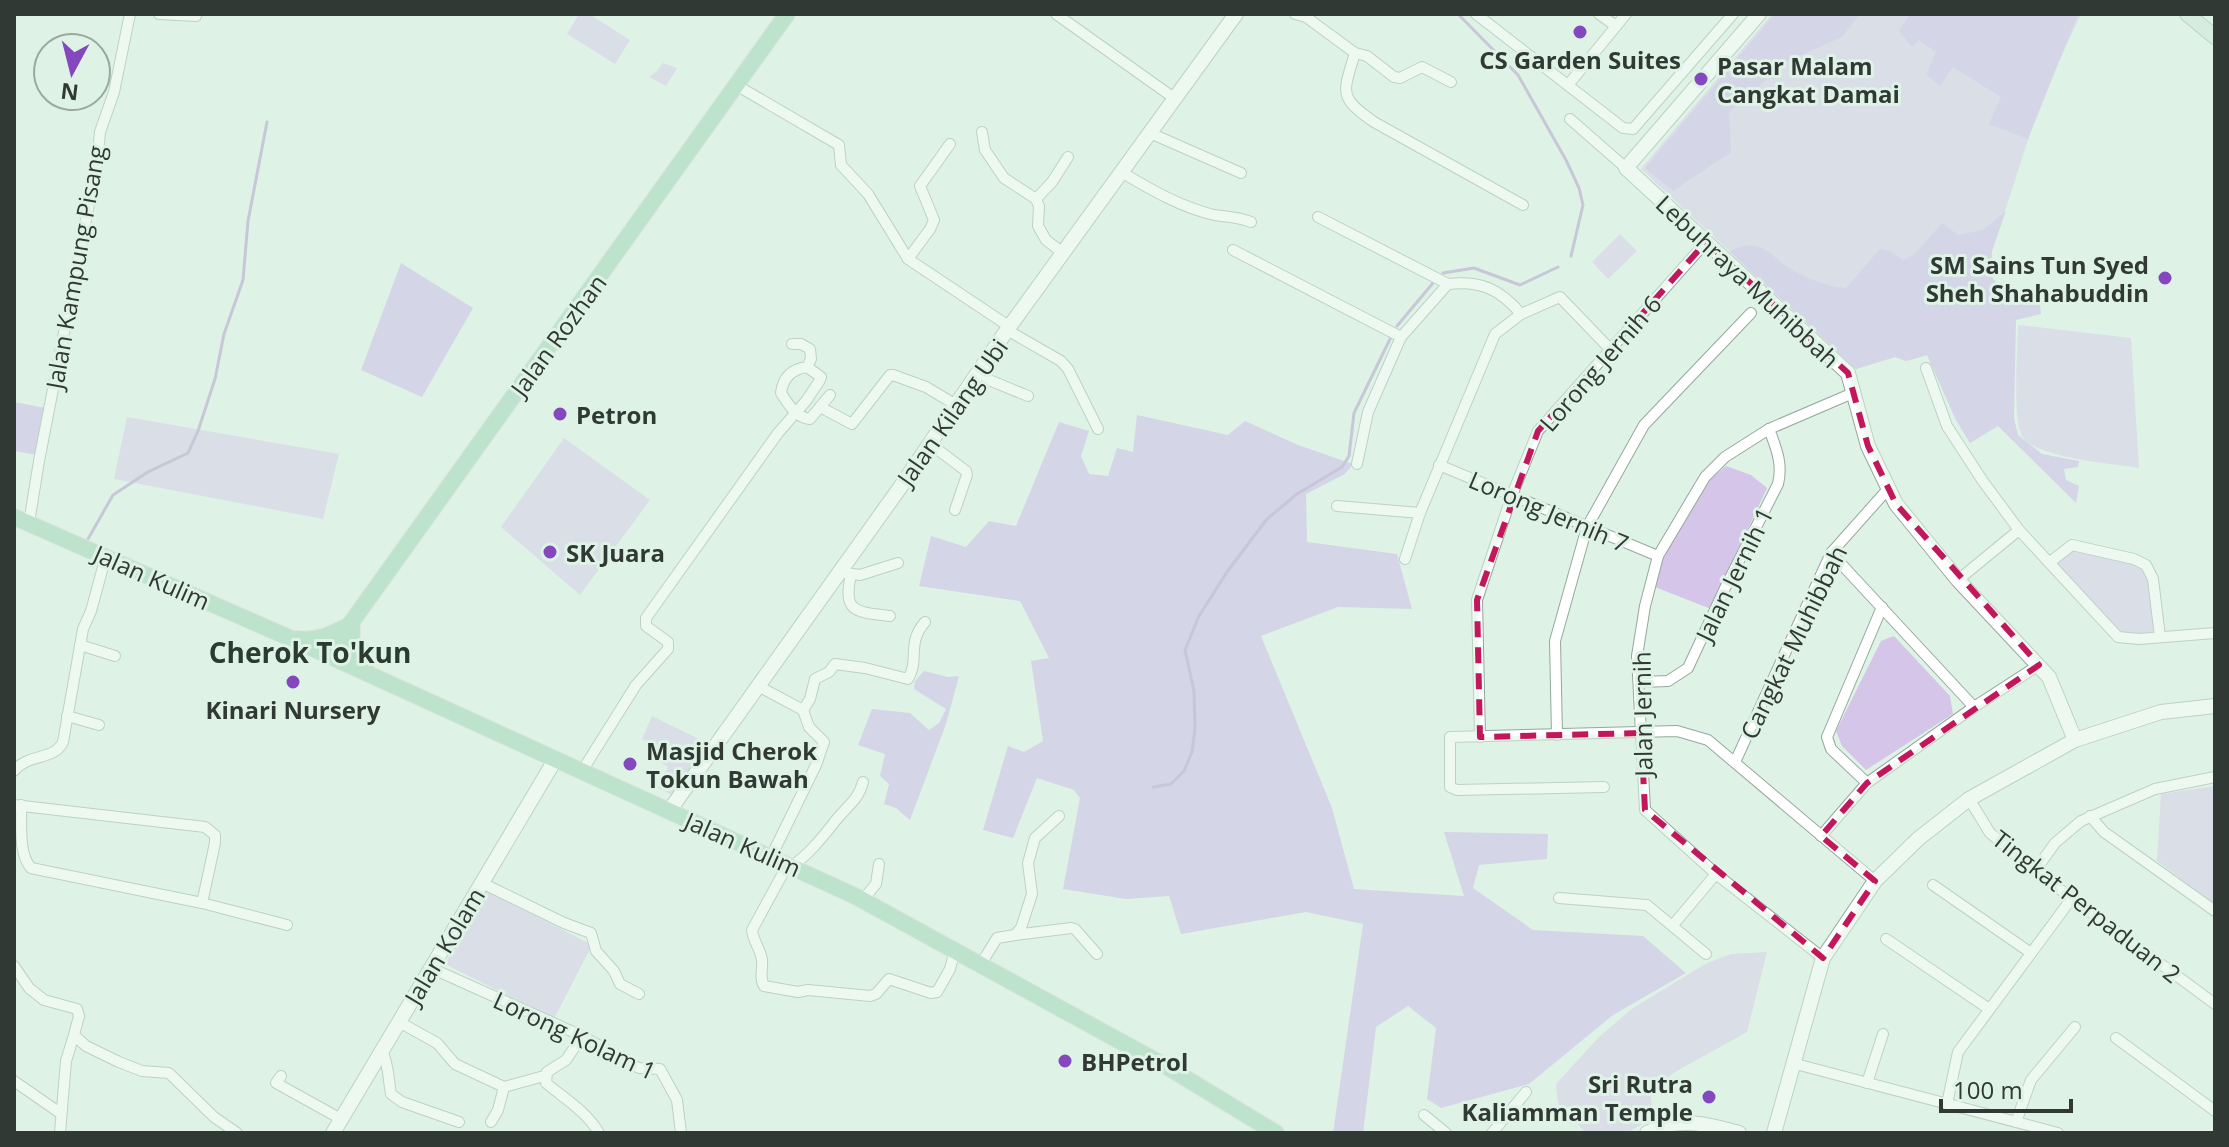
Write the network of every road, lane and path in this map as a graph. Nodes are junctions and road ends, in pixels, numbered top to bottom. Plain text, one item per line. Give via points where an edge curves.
1 (130, 14) edge
2 (159, 14) edge
3 (195, 14) edge
4 (787, 14) edge
5 (1056, 14) edge
6 (1236, 14) edge
7 (1295, 14) edge
8 (1476, 14) edge
9 (1599, 14) edge
10 (1626, 14) edge
11 (1733, 14) edge
12 (1759, 14) edge
13 (2187, 14) edge
14 (1616, 26) junction
15 (2215, 37) edge
16 (1355, 53) junction
17 (1451, 82) dead end
18 (736, 85) junction
19 (1568, 85) junction
20 (1174, 98) junction
21 (1570, 119) dead end
22 (982, 132) dead end
23 (1150, 133) junction
24 (950, 144) dead end
25 (1068, 157) dead end
26 (1626, 168) junction
27 (1121, 172) junction
28 (1241, 173) dead end
29 (1036, 199) junction
30 (1523, 205) dead end
31 (1318, 217) dead end
32 (1251, 222) dead end
33 (1706, 242) junction
34 (1233, 250) dead end
35 (1063, 253) junction
36 (908, 259) junction
37 (1448, 284) junction
38 (1751, 313) dead end
39 (1521, 314) junction
40 (1008, 329) junction
41 (1401, 337) junction
42 (792, 344) dead end
43 (1610, 349) junction
44 (807, 367) junction
45 (1926, 368) dead end
46 (979, 371) junction
47 (1853, 393) junction
48 (830, 395) dead end
49 (1028, 396) dead end
50 (956, 405) junction
51 (820, 407) junction
52 (795, 413) junction
53 (1098, 429) dead end
54 (1769, 429) junction
55 (929, 443) junction
56 (1357, 464) dead end
57 (1439, 465) junction
58 (1888, 489) junction
59 (1512, 495) junction
60 (1337, 506) dead end
61 (955, 510) dead end
62 (1420, 513) junction
63 (22, 520) edge
64 (1587, 527) junction
65 (2019, 530) junction
66 (1831, 553) junction
67 (106, 556) junction
68 (1658, 556) junction
69 (1405, 559) dead end
70 (2050, 562) junction
71 (898, 563) dead end
72 (845, 573) junction
73 (1958, 580) junction
74 (1882, 607) junction
75 (890, 616) dead end
76 (925, 622) dead end
77 (352, 624) junction
78 (2215, 633) edge
79 (2160, 637) junction
80 (292, 639) junction
81 (80, 645) junction
82 (328, 655) junction
83 (115, 656) dead end
84 (2039, 665) junction
85 (370, 674) junction
86 (1640, 682) junction
87 (758, 686) junction
88 (2215, 706) edge
89 (1974, 707) junction
90 (803, 710) junction
91 (67, 716) junction
92 (99, 725) dead end
93 (1641, 733) junction
94 (1557, 735) junction
95 (1480, 737) junction
96 (2075, 740) junction
97 (555, 760) junction
98 (1735, 762) junction
99 (14, 771) edge
100 (582, 771) junction
101 (2215, 777) edge
102 (863, 782) dead end
103 (1867, 783) junction
104 (1604, 787) dead end
105 (1969, 799) junction
106 (18, 805) edge
107 (669, 811) junction
108 (1059, 816) dead end
109 (2090, 816) junction
110 (1821, 836) junction
111 (771, 857) junction
112 (879, 864) dead end
113 (790, 865) junction
114 (2035, 871) junction
115 (1716, 874) junction
116 (1875, 881) junction
117 (482, 883) junction
118 (1933, 885) dead end
119 (1559, 898) dead end
120 (2072, 898) junction
121 (862, 901) junction
122 (202, 903) junction
123 (2215, 911) edge
124 (287, 925) dead end
125 (1673, 925) junction
126 (1015, 935) junction
127 (1886, 939) dead end
128 (955, 950) junction
129 (2031, 953) junction
130 (1097, 954) dead end
131 (1706, 954) dead end
132 (1823, 958) junction
133 (981, 964) junction
134 (14, 966) edge
135 (431, 968) junction
136 (639, 994) dead end
137 (2215, 1004) edge
138 (1989, 1009) junction
139 (399, 1022) junction
140 (2075, 1027) dead end
141 (1883, 1034) dead end
142 (74, 1035) junction
143 (582, 1036) junction
144 (2116, 1038) dead end
145 (382, 1051) junction
146 (1792, 1063) junction
147 (281, 1076) dead end
148 (544, 1076) junction
149 (14, 1081) edge
150 (1867, 1083) junction
151 (504, 1087) junction
152 (1526, 1092) dead end
153 (1947, 1104) junction
154 (2215, 1111) edge
155 (60, 1113) junction
156 (1424, 1115) dead end
157 (341, 1119) junction
158 (459, 1122) dead end
159 (491, 1122) dead end
160 (2016, 1122) junction
161 (60, 1133) edge
162 (237, 1133) edge
163 (333, 1133) edge
164 (599, 1133) edge
165 (681, 1133) edge
166 (1276, 1133) edge
167 (1446, 1133) edge
168 (1492, 1133) edge
169 (1647, 1133) edge
170 (1739, 1133) edge
171 (1774, 1133) edge
172 (2058, 1133) edge

1 - 63 street, Jalan Kampung Pisang via 100,132 39,461
2 - 3 street
4 - 18 main road, Jalan Rozhan
5 - 20 street
6 - 20 street, Jalan Kilang Ubi
7 - 16 street
8 - 19 street
9 - 14 street
10 - 14 street
11 - 19 street via 1633,129 1623,128
12 - 26 street
13 - 15 main road
14 - 19 street
16 - 17 street via 1394,77 1422,67
16 - 30 street via 1346,89 1353,108
18 - 36 street via 839,145 841,165 868,194
18 - 77 main road, Jalan Rozhan
20 - 23 street, Jalan Kilang Ubi
21 - 26 street, Lebuhraya Muhibbah
22 - 29 street via 985,150 1004,178
23 - 27 street, Jalan Kilang Ubi
23 - 28 street
24 - 36 street via 920,186 934,220
25 - 29 street
26 - 33 street, Lebuhraya Muhibbah
27 - 32 street via 1165,198
27 - 35 street, Jalan Kilang Ubi
29 - 35 street via 1038,226
31 - 37 street
33 - 43 street, Lorong Jernih 6
33 - 47 street, Lebuhraya Muhibbah via 1848,373
34 - 41 street
35 - 40 street, Jalan Kilang Ubi
36 - 40 street
37 - 39 street via 1493,288
37 - 41 street
38 - 64 street via 1644,425
39 - 43 street, Lorong Jernih 7 via 1560,297
39 - 57 street, Lorong Jernih 7 via 1490,343
40 - 46 street, Jalan Kilang Ubi
40 - 53 street via 1061,361
41 - 56 street via 1368,412
42 - 44 street via 810,349
43 - 59 street, Lorong Jernih 6 via 1538,431
44 - 52 street via 821,377
44 - 52 street via 791,372 781,389
45 - 65 street via 1947,426
46 - 49 street
46 - 50 street, Jalan Kilang Ubi
47 - 54 street, Jalan Jernih
47 - 58 street, Lebuhraya Muhibbah via 1868,446
48 - 51 street
50 - 51 street via 890,375 852,424
50 - 55 street, Jalan Kilang Ubi
51 - 52 street via 810,419
52 - 100 street via 646,618 646,626 668,642 668,649 636,685
54 - 68 street, Jalan Jernih via 1705,477
54 - 86 street, Jalan Jernih 1 via 1780,458 1778,484 1688,668 1668,681
55 - 61 street via 966,471
55 - 72 street, Jalan Kilang Ubi
57 - 59 street, Lorong Jernih 7
57 - 62 street, Lorong Jernih 7
58 - 66 street, Cangkat Muhibbah
58 - 73 street, Lebuhraya Muhibbah
59 - 64 street, Lorong Jernih 7
59 - 95 street, Lorong Jernih 6 via 1477,600
60 - 62 street
62 - 69 street, Lorong Jernih 7
63 - 67 main road, Jalan Kulim
64 - 68 street, Lorong Jernih 7
64 - 94 street via 1555,641
65 - 70 street
65 - 73 street
66 - 74 street
66 - 98 street, Cangkat Muhibbah
67 - 80 main road, Jalan Kulim
67 - 81 street
68 - 86 street, Jalan Jernih via 1637,656
70 - 79 street via 2118,637
70 - 79 street via 2072,545 2146,565 2153,579
71 - 72 street via 860,575
72 - 75 street via 848,602 857,610
72 - 87 street, Jalan Kilang Ubi
73 - 84 street, Lebuhraya Muhibbah
74 - 89 street
74 - 103 street via 1827,737 1831,749
76 - 90 street via 913,643 908,679 835,664 815,679
77 - 80 main road via 326,637
77 - 82 main road, Jalan Rozhan
77 - 85 main road via 354,657
78 - 79 street
80 - 82 main road, Jalan Kulim
81 - 83 street
81 - 91 street
82 - 85 main road, Jalan Kulim
84 - 89 street
84 - 96 street, Lebuhraya Muhibbah via 2057,690
85 - 97 main road, Jalan Kulim
86 - 93 street, Jalan Jernih
87 - 90 street
87 - 107 street, Jalan Kilang Ubi
88 - 96 street via 2161,712
89 - 103 street
90 - 111 street via 805,721 824,742
91 - 92 street
91 - 99 street via 60,748 27,760
93 - 94 street
93 - 98 street via 1677,731 1708,740
93 - 115 street, Jalan Jernih via 1645,810
94 - 95 street
95 - 104 street via 1450,737 1450,787
96 - 105 street
97 - 100 main road, Jalan Kulim
97 - 117 street, Jalan Kolam
98 - 110 street
100 - 107 main road, Jalan Kulim
101 - 109 street via 2155,789
102 - 113 street via 854,802 821,841
103 - 110 street
105 - 114 street, Tingkat Perpaduan 2 via 1990,833
105 - 116 street
106 - 122 street via 23,851 31,868
106 - 122 street via 205,827 215,835 215,843
107 - 111 main road, Jalan Kulim
108 - 126 street via 1035,838 1028,863 1032,894
109 - 114 street via 2055,843
109 - 123 street via 2104,832
110 - 116 street
111 - 113 main road, Jalan Kulim
112 - 121 street via 876,884
113 - 121 main road, Jalan Kulim
113 - 128 street via 752,930 762,956 764,986 870,996 889,979 937,992
114 - 120 street, Tingkat Perpaduan 2
115 - 125 street
115 - 132 street, Jalan Jernih
116 - 132 street
117 - 135 street, Jalan Kolam
117 - 136 street via 591,933 596,951 620,984
118 - 129 street
119 - 125 street via 1647,905
120 - 129 street
120 - 137 street, Tingkat Perpaduan 2
121 - 128 main road, Jalan Kulim
122 - 124 street
125 - 131 street
126 - 130 street via 1071,928
126 - 133 street via 997,938
127 - 138 street
128 - 133 main road, Jalan Kulim
129 - 138 street
132 - 146 street
133 - 166 main road, Jalan Kulim
134 - 142 street via 44,1000 77,1009
135 - 139 street, Jalan Kolam
135 - 143 street, Lorong Kolam 1
138 - 153 street via 1958,1052
139 - 145 street, Jalan Kolam
139 - 151 street via 437,1043 455,1064
140 - 160 street via 2031,1080
141 - 150 street
142 - 155 street
142 - 162 street via 119,1062 169,1073
143 - 148 street via 573,1052
143 - 165 street, Lorong Kolam 1 via 639,1068 660,1069 677,1100
144 - 154 street
145 - 157 street, Jalan Kolam
145 - 158 street via 391,1094
146 - 150 street
146 - 171 street
147 - 157 street via 276,1083
148 - 151 street
148 - 164 street
149 - 155 street
150 - 153 street
151 - 159 street
152 - 168 street
153 - 160 street
155 - 161 street
156 - 167 street
157 - 163 street, Jalan Kolam
160 - 172 street
169 - 170 street via 1678,1122

